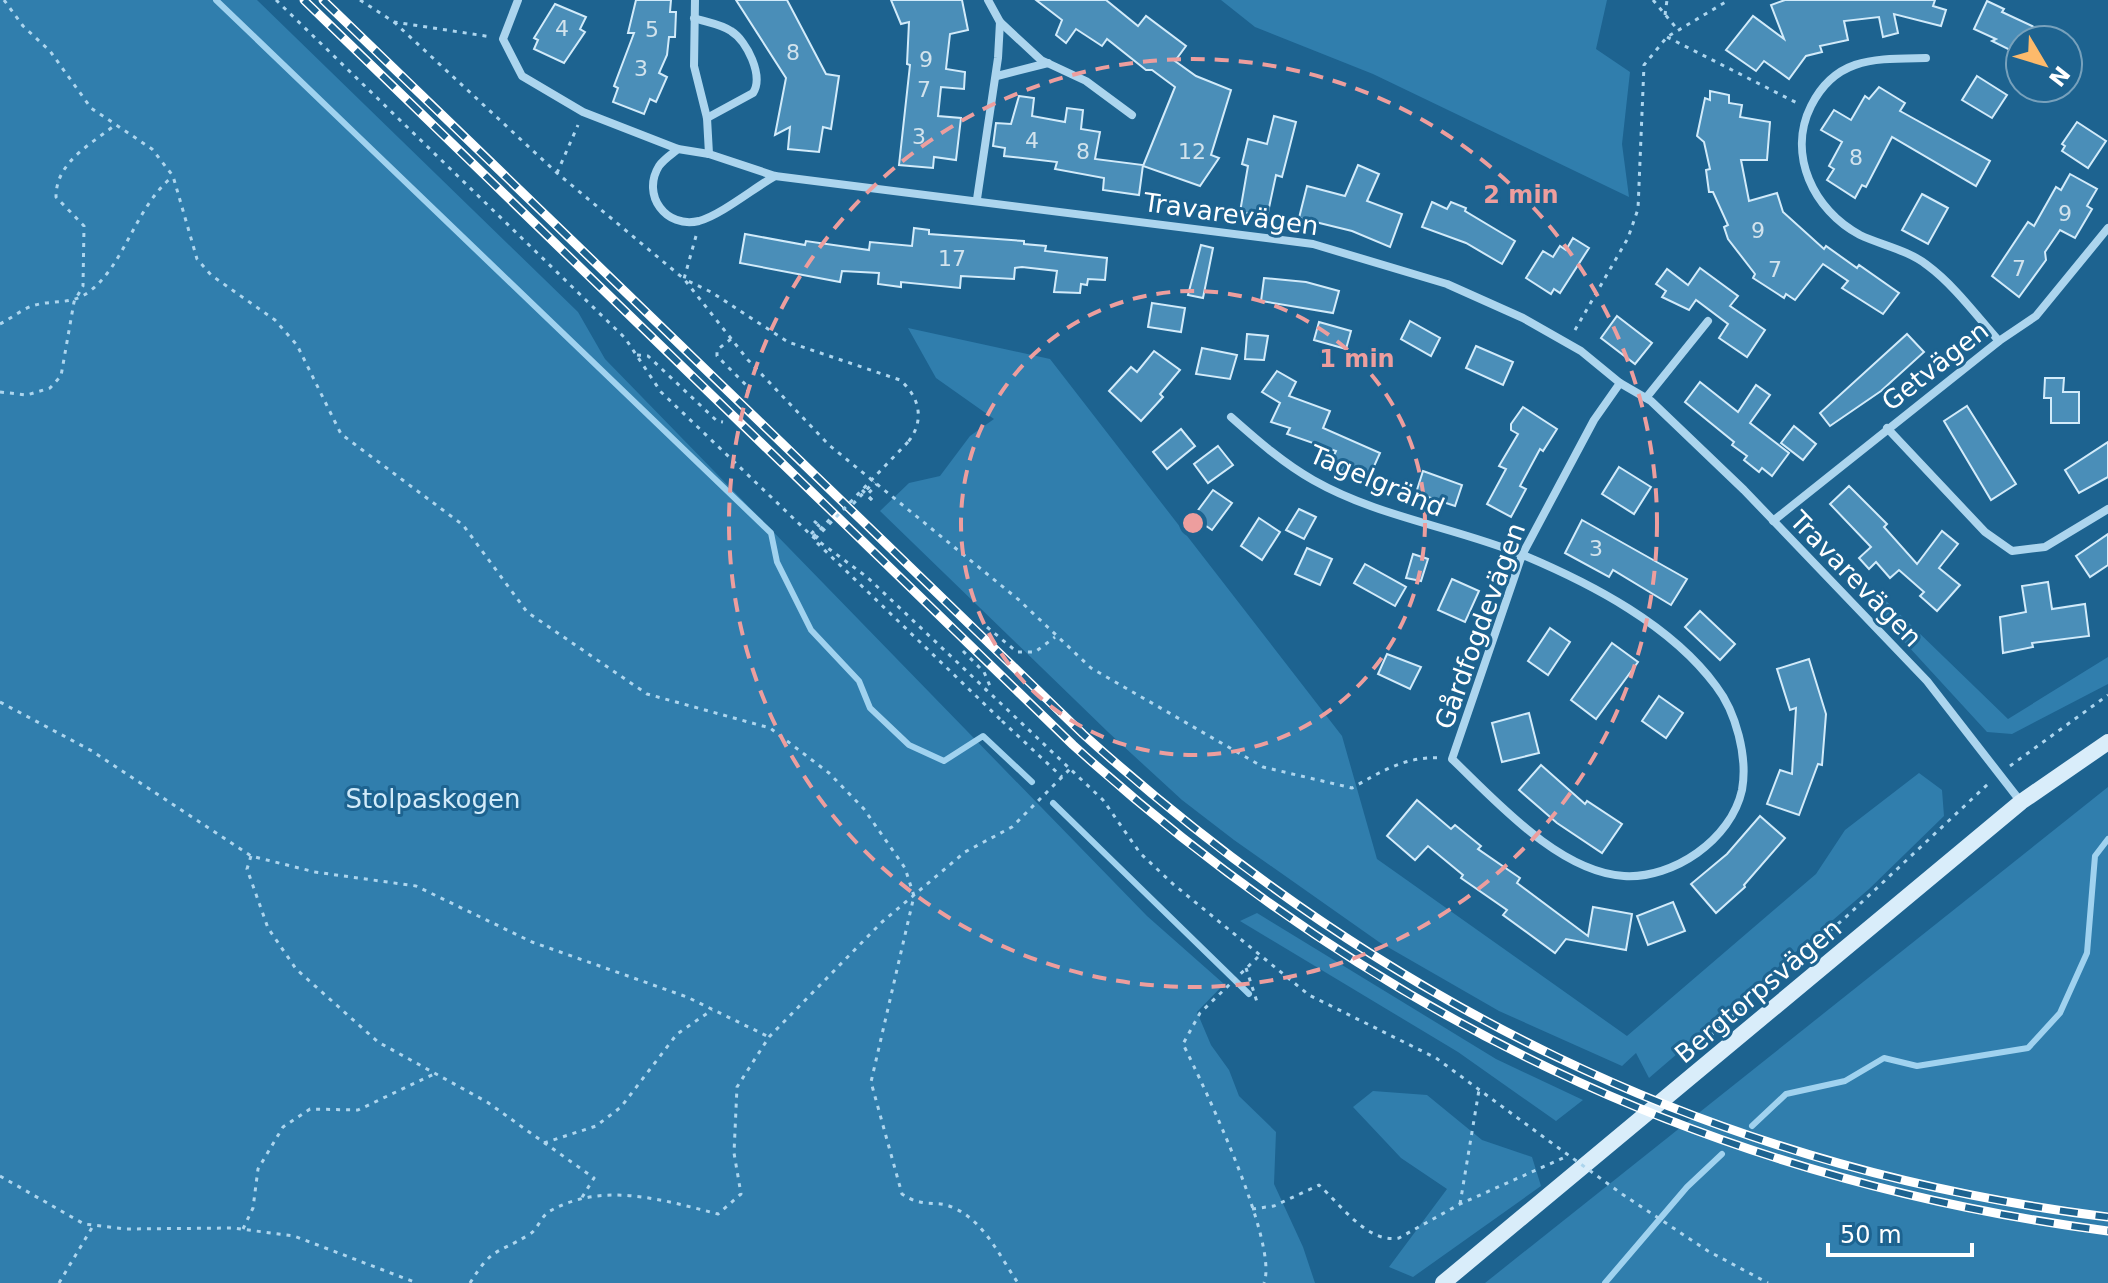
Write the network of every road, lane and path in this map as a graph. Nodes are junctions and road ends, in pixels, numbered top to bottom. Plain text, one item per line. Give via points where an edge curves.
1 (4, 0) edge
2 (276, 0) edge
3 (360, 0) edge
4 (518, 0) edge
5 (695, 0) edge
6 (988, 0) edge
7 (1653, 0) edge
8 (1667, 0) edge
9 (1729, 0) edge
10 (1665, 15) junction
11 (694, 18) junction
12 (394, 22) junction
13 (1000, 22) junction
14 (1678, 30) junction
15 (1667, 37) junction
16 (503, 39) junction
17 (1926, 58) dead end
18 (1048, 63) junction
19 (997, 76) junction
20 (1810, 109) junction
21 (583, 112) junction
22 (1132, 115) dead end
23 (707, 118) junction
24 (115, 125) junction
25 (678, 149) junction
26 (709, 154) junction
27 (557, 173) junction
28 (173, 176) junction
29 (775, 176) junction
30 (977, 199) junction
31 (701, 220) junction
32 (2108, 228) edge
33 (684, 279) junction
34 (74, 302) junction
35 (1708, 321) dead end
36 (0, 324) edge
37 (731, 339) junction
38 (1999, 341) junction
39 (1568, 344) junction
40 (637, 355) junction
41 (1620, 383) junction
42 (0, 392) edge
43 (748, 393) dead end
44 (1646, 398) junction
45 (1231, 417) dead end
46 (723, 422) dead end
47 (1887, 428) junction
48 (876, 483) junction
49 (862, 490) junction
50 (867, 495) junction
51 (872, 500) dead end
52 (853, 504) dead end
53 (2108, 509) edge
54 (832, 517) dead end
55 (814, 521) dead end
56 (1773, 521) junction
57 (819, 526) junction
58 (824, 530) junction
59 (812, 535) junction
60 (1522, 555) junction
61 (987, 627) dead end
62 (1055, 637) junction
63 (963, 651) dead end
64 (985, 691) junction
65 (2108, 695) edge
66 (0, 702) edge
67 (2108, 742) edge
68 (1452, 759) junction
69 (1070, 769) junction
70 (1998, 774) junction
71 (1062, 777) junction
72 (2021, 802) junction
73 (251, 856) junction
74 (914, 896) junction
75 (1258, 957) junction
76 (1246, 968) junction
77 (1258, 1005) dead end
78 (713, 1009) junction
79 (769, 1037) junction
80 (1702, 1043) dead end
81 (435, 1074) junction
82 (1479, 1090) junction
83 (544, 1143) junction
84 (1572, 1153) dead end
85 (0, 1176) edge
86 (581, 1199) junction
87 (1460, 1204) junction
88 (1252, 1209) junction
89 (93, 1226) junction
90 (243, 1229) junction
91 (59, 1283) edge
92 (417, 1283) edge
93 (470, 1283) edge
94 (1018, 1283) edge
95 (1264, 1283) edge
96 (1443, 1283) edge
97 (1768, 1283) edge

1 - 24 path via 91,108
2 - 40 path
3 - 12 path
4 - 16 street
5 - 11 street
6 - 13 street
7 - 10 path
8 - 10 path
9 - 14 path
10 - 14 path
11 - 23 street via 694,66
11 - 23 street via 730,30 740,40 758,86
12 - 16 path
12 - 27 path
13 - 18 street
13 - 19 street
14 - 15 path
15 - 20 path
15 - 39 path via 1644,65 1638,209 1628,238
16 - 21 street, Travarevägen via 522,76
17 - 20 street via 1850,65 1819,89
18 - 19 street
18 - 22 street via 1086,81
19 - 30 street
20 - 38 street via 1800,155 1828,212 1858,234 1926,264
21 - 25 street, Travarevägen
21 - 27 path
23 - 26 street
24 - 28 path via 152,149
24 - 34 path via 66,164 56,181 56,197 84,226 83,286
25 - 26 street, Travarevägen
25 - 31 street via 658,167 655,201 676,222
26 - 29 street, Travarevägen
27 - 33 path
28 - 34 path via 151,194 93,289
28 - 74 path via 197,259 275,320 297,345 341,434 463,525 527,612 647,694 770,728 829,773 864,809 905,868
29 - 30 street, Travarevägen
29 - 31 street
30 - 39 street, Travarevägen via 1313,244 1447,284
31 - 33 path
32 - 38 street, Getvägen via 2036,316
33 - 37 path
33 - 49 path, bridge via 788,342 900,380 912,393 919,412 917,429
34 - 36 path via 34,306
34 - 42 path via 61,376 50,388 27,395
35 - 44 street
37 - 43 path via 717,356
37 - 48 path via 829,445
38 - 47 street, Getvägen
39 - 41 street, Travarevägen
40 - 46 path via 648,356
40 - 59 path via 661,392
41 - 44 street, Travarevägen
41 - 60 street, Gårdfogdevägen via 1594,420
44 - 56 street, Travarevägen
45 - 60 street, Tagelgränd via 1314,481 1406,520
47 - 53 street via 1985,532 2012,551 2045,547
47 - 56 street, Getvägen
48 - 50 path
48 - 52 path
48 - 62 path via 1019,600
49 - 50 path, bridge
49 - 58 path, bridge
50 - 51 path
54 - 59 path
55 - 57 path
56 - 70 street, Travarevägen via 1927,681
57 - 58 path, bridge
57 - 59 path
58 - 71 path, bridge via 814,540
59 - 64 path via 867,577
60 - 68 street, Gårdfogdevägen
60 - 68 street, Tagelgränd via 1618,602 1681,647 1717,687 1731,713 1742,759 1742,791 1725,825 1699,853 1660,873 1623,876 1549,847
61 - 62 path via 1017,652 1035,652
62 - 68 path via 1127,692 1263,767 1352,788 1396,763
63 - 64 path via 984,672 990,686
64 - 69 path
65 - 70 path
66 - 73 path via 92,751
67 - 72 main road, Bergtorpsvägen
69 - 71 path
69 - 75 path via 1103,800 1140,853
70 - 72 street, Travarevägen
70 - 80 path
71 - 74 path via 1012,827 965,852
72 - 96 main road, Bergtorpsvägen
73 - 78 path via 315,872 416,886 532,942
73 - 81 path via 247,869 268,928 296,969 378,1042
74 - 79 path
74 - 94 path via 871,1082 902,1194 916,1204 953,1207 980,1226
75 - 76 path
75 - 82 path via 1309,995 1436,1058
76 - 77 path
76 - 88 path via 1200,1013 1183,1044
78 - 79 path
78 - 83 path via 677,1034 621,1107 596,1126
79 - 86 path via 737,1087 734,1153 741,1194 718,1214 626,1193
81 - 83 path via 487,1102
81 - 90 path via 358,1110 310,1109 283,1127 258,1169 253,1208
82 - 87 path
82 - 97 path, bridge via 1622,1194
83 - 86 path via 594,1178
84 - 87 path
85 - 89 path
86 - 93 path via 547,1213 533,1232 487,1255
87 - 88 path via 1388,1240 1374,1237 1319,1185 1274,1206
88 - 95 path via 1269,1269
89 - 90 path
89 - 91 path
90 - 92 path via 294,1236

